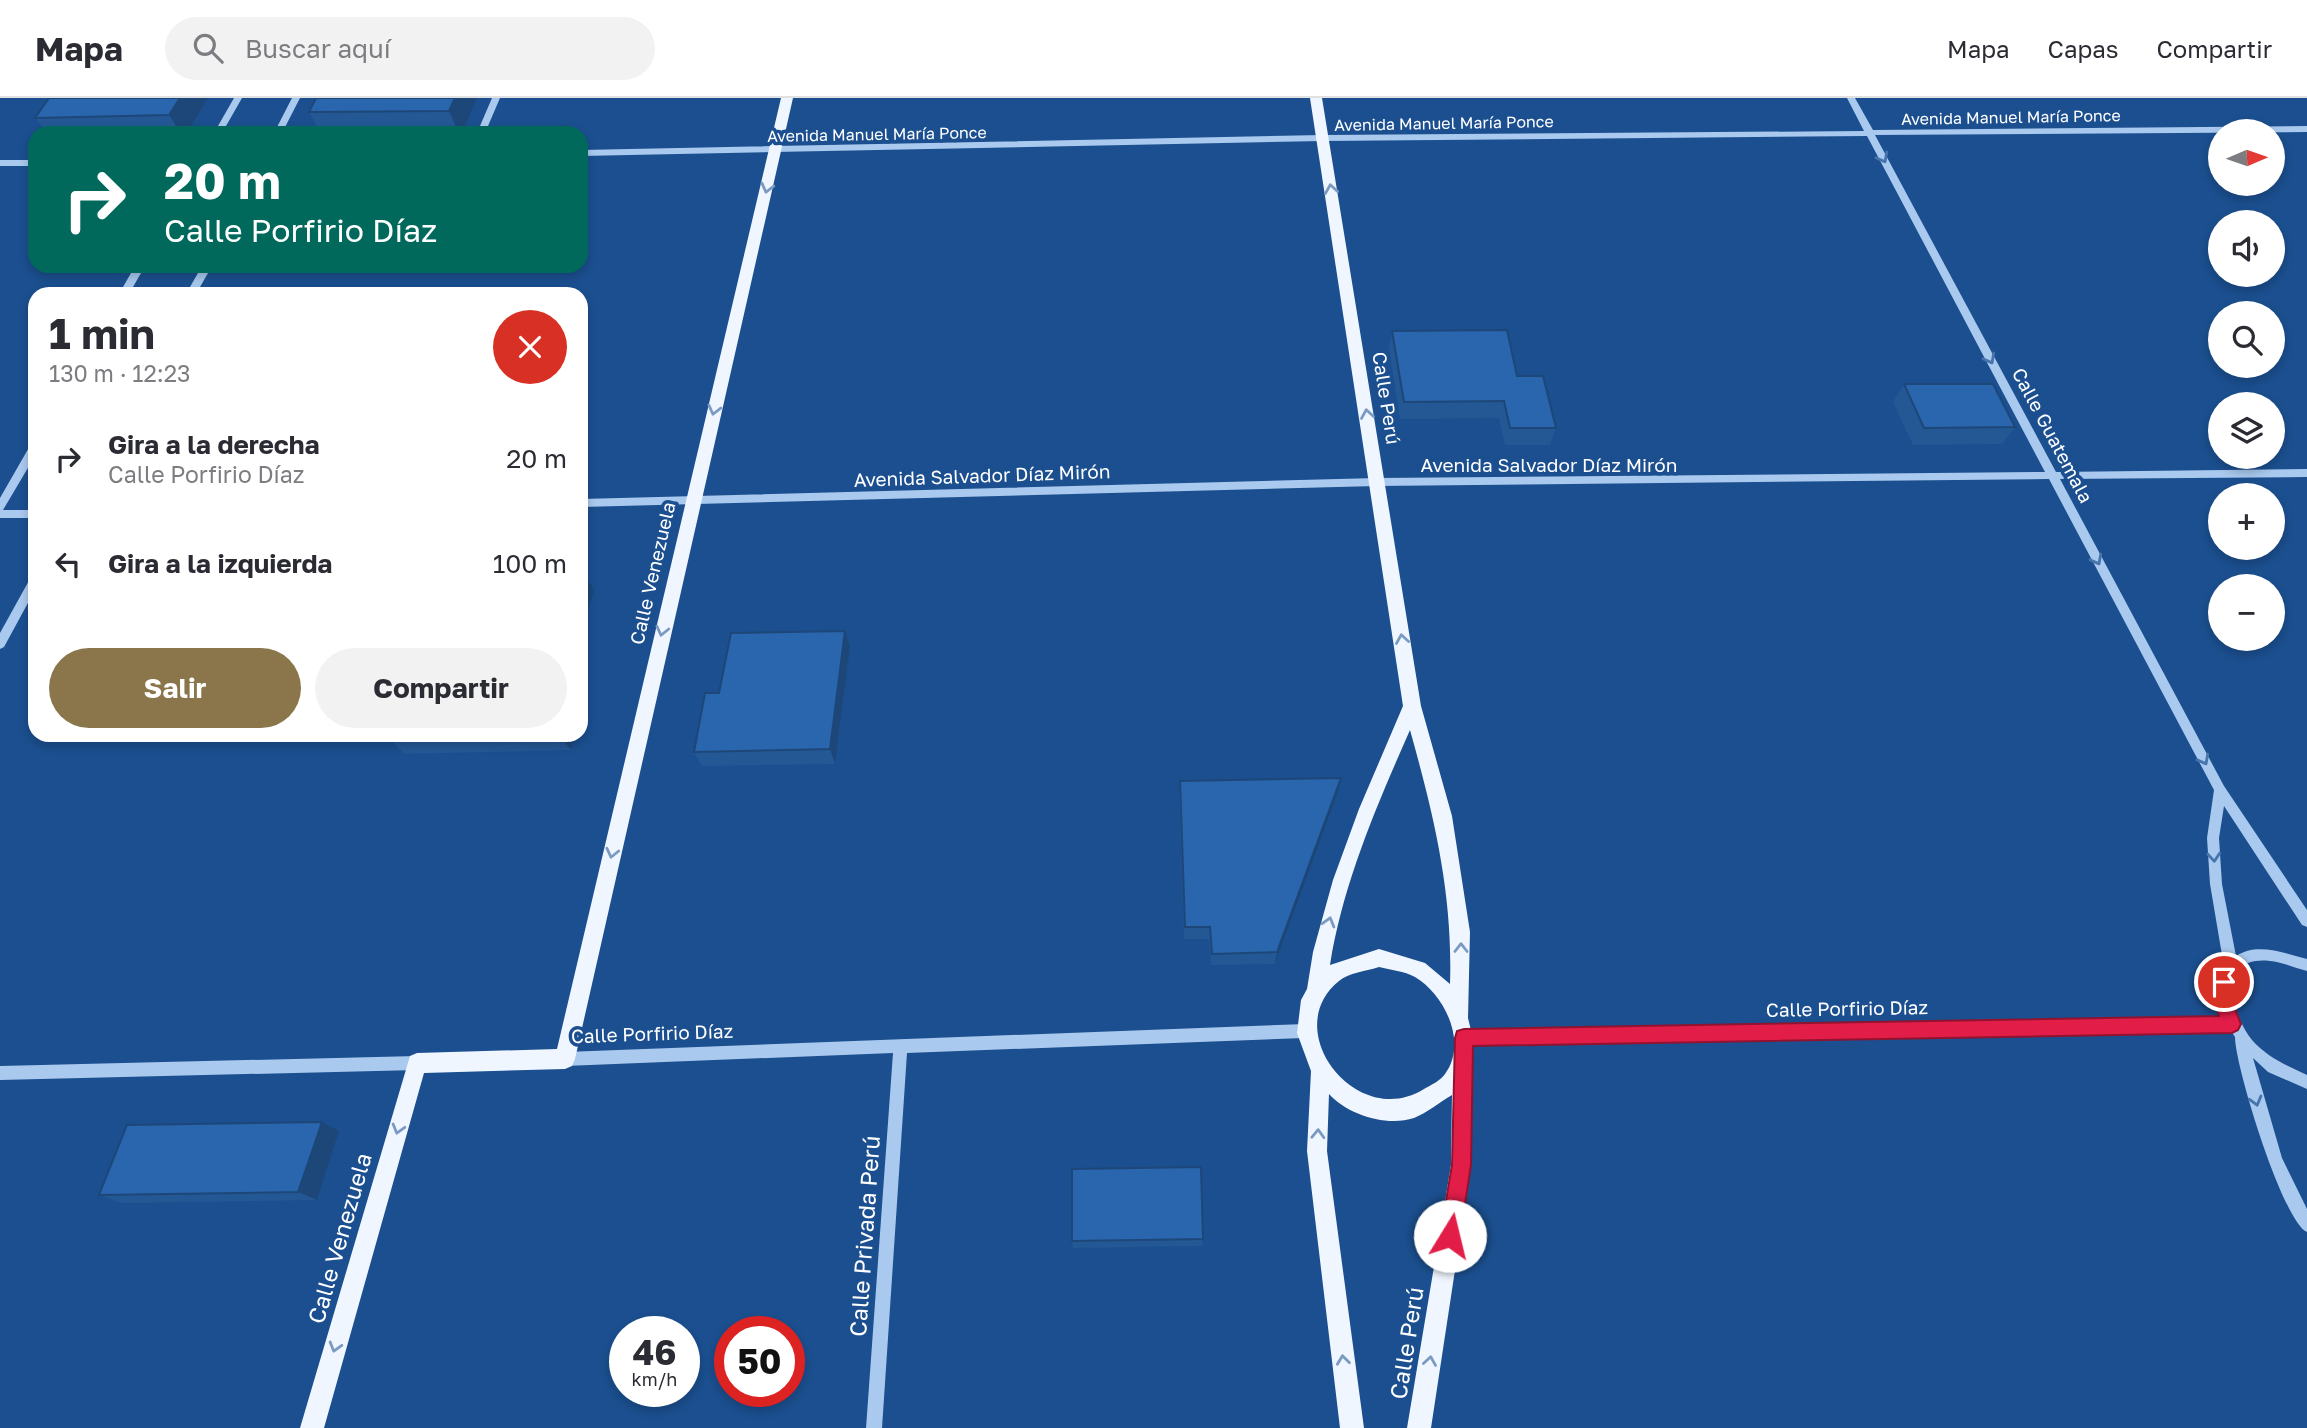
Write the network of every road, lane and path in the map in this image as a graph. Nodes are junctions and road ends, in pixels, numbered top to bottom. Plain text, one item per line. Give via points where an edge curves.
1 (237, 98) edge
2 (296, 98) edge
3 (496, 98) edge
4 (787, 98) edge
5 (1316, 98) edge
6 (1851, 98) edge
7 (222, 126) edge
8 (282, 126) edge
9 (484, 126) edge
10 (2307, 128) edge
11 (1870, 133) junction
12 (1323, 138) junction
13 (776, 150) junction
14 (588, 153) edge
15 (0, 163) edge
16 (28, 163) edge
17 (28, 459) edge
18 (2307, 473) edge
19 (2054, 478) junction
20 (1377, 482) junction
21 (692, 501) junction
22 (588, 503) edge
23 (0, 508) edge
24 (0, 514) edge
25 (28, 514) edge
26 (28, 593) edge
27 (0, 644) edge
28 (1412, 706) junction
29 (2220, 790) junction
30 (2307, 921) edge
31 (2307, 965) edge
32 (2231, 967) junction
33 (1317, 989) junction
34 (1460, 1017) junction
35 (2236, 1030) junction
36 (1305, 1031) junction
37 (900, 1047) junction
38 (1463, 1048) junction
39 (565, 1059) junction
40 (416, 1063) junction
41 (0, 1073) edge
42 (1320, 1074) junction
43 (2307, 1082) edge
44 (2307, 1224) edge
45 (312, 1428) edge
46 (874, 1428) edge
47 (1352, 1428) edge
48 (1419, 1428) edge

1 - 7 street
2 - 8 street
3 - 9 street
4 - 13 main road, Calle Venezuela
5 - 12 main road, Calle Perú
6 - 11 street, Calle Guatemala
10 - 11 street, Avenida Manuel María Ponce
11 - 12 street, Avenida Manuel María Ponce
11 -> 19 street, Calle Guatemala
12 - 13 street, Avenida Manuel María Ponce
20 -> 12 main road, Calle Perú
13 - 14 street, Avenida Manuel María Ponce
13 -> 21 main road, Calle Venezuela
15 - 16 street
17 - 23 street
18 - 19 street, Avenida Salvador Díaz Mirón
19 - 20 street, Avenida Salvador Díaz Mirón
19 -> 29 street, Calle Guatemala
20 - 21 street, Avenida Salvador Díaz Mirón
28 -> 20 main road, Calle Perú
21 - 22 street, Avenida Salvador Díaz Mirón
21 -> 39 main road, Calle Venezuela
24 - 25 street
26 - 27 street
33 -> 28 main road via 1328,922
34 -> 28 main road, Calle Perú via 1459,919 1443,816
29 - 30 street, Calle Guatemala
29 -> 32 street via 2213,838
31 - 32 street via 2267,954 2247,957
32 - 35 street via 2223,1002
33 - 34 main road via 1333,972 1355,961 1379,958 1405,963 1428,975 1447,994
33 - 36 main road via 1307,1009
34 - 38 main road
35 - 38 street, Calle Porfirio Díaz
35 - 43 street via 2268,1064
35 -> 44 street via 2285,1188
36 - 37 street, Calle Porfirio Díaz
36 - 42 main road
37 - 39 street, Calle Porfirio Díaz
37 - 46 street, Calle Privada Perú
38 - 42 main road via 1452,1081 1414,1109 1362,1106 1339,1093
48 -> 38 main road, Calle Perú via 1461,1165
39 - 40 main road, Calle Porfirio Díaz
40 - 41 street, Calle Porfirio Díaz
40 -> 45 main road, Calle Venezuela
47 -> 42 main road via 1317,1151

